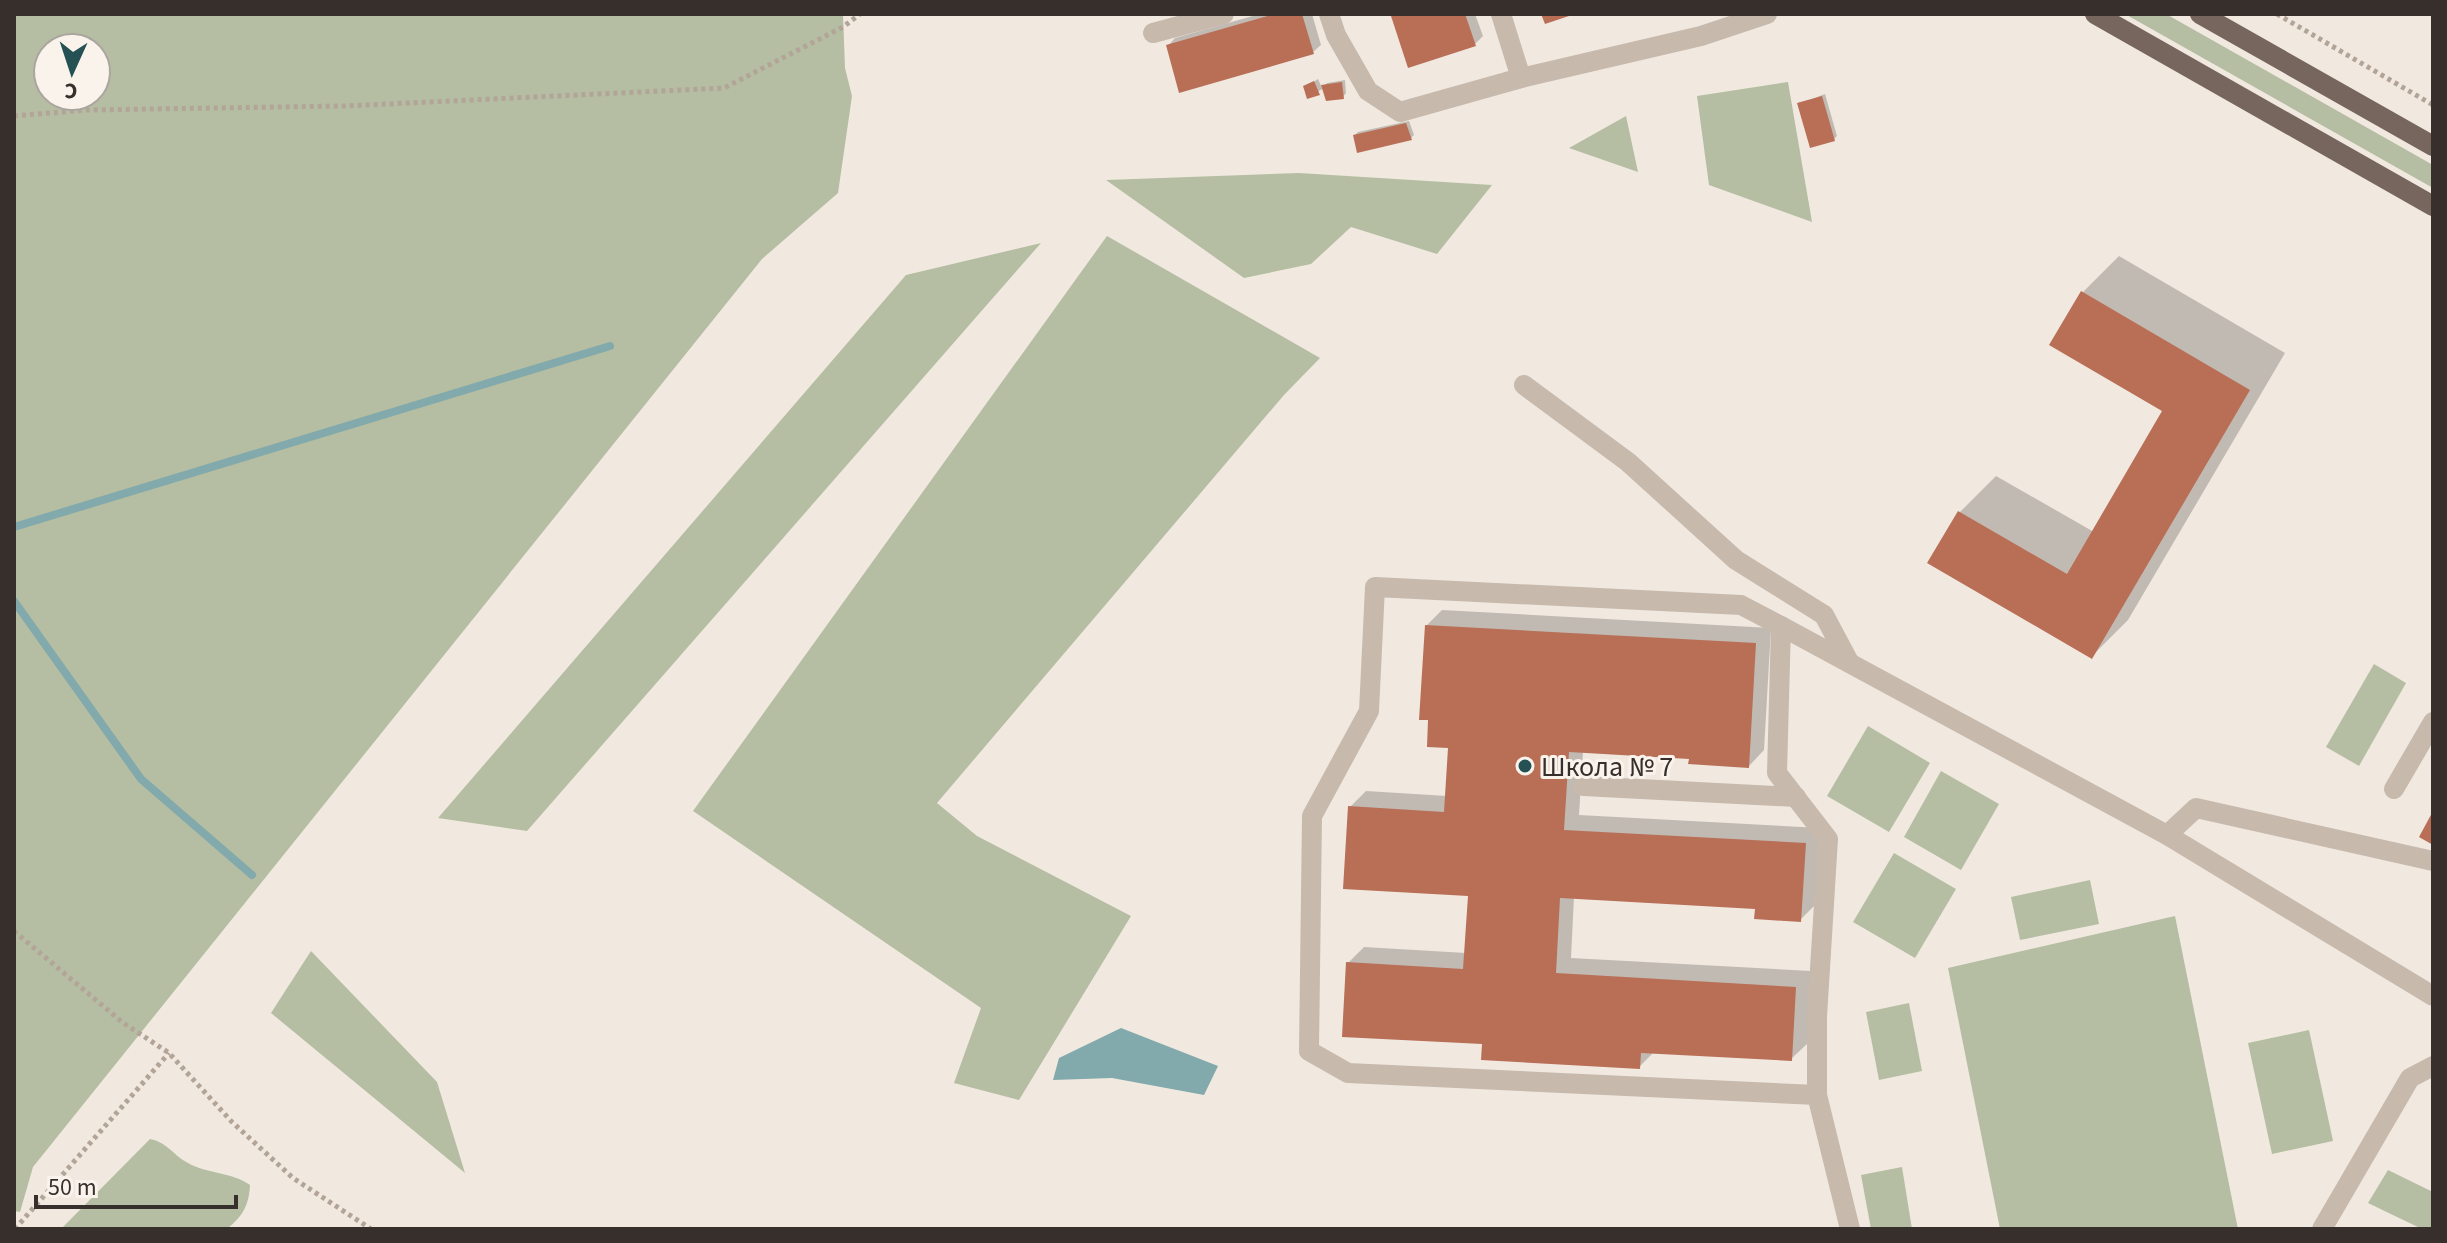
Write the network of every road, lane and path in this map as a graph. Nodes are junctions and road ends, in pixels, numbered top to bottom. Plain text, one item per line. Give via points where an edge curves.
1 (860, 14) edge
2 (1224, 14) edge
3 (1329, 14) edge
4 (1501, 14) edge
5 (1767, 14) edge
6 (2095, 14) edge
7 (2200, 14) edge
8 (2277, 14) edge
9 (1153, 33) dead end
10 (1521, 78) junction
11 (2433, 105) edge
12 (14, 116) edge
13 (2433, 146) edge
14 (2433, 206) edge
15 (1524, 385) dead end
16 (1781, 626) junction
17 (1849, 663) junction
18 (2433, 722) edge
19 (1583, 786) dead end
20 (2394, 789) dead end
21 (1796, 797) junction
22 (2167, 835) junction
23 (2433, 861) edge
24 (14, 931) edge
25 (2433, 996) edge
26 (169, 1053) junction
27 (2433, 1066) edge
28 (1817, 1095) junction
29 (15, 1229) edge
30 (371, 1229) edge
31 (1850, 1229) edge
32 (2322, 1229) edge

1 - 12 path via 724,88
2 - 9 street
3 - 10 street via 1368,91 1400,112
4 - 10 street
5 - 10 street via 1701,36
6 - 14 main road
7 - 13 main road
8 - 11 path
15 - 17 street via 1628,462 1736,560 1824,615
16 - 17 street
16 - 21 street via 1777,773
16 - 28 street via 1741,605 1375,587 1369,711 1312,816 1309,1051 1348,1073
17 - 22 street
18 - 20 street
19 - 21 street
21 - 28 street via 1828,839
22 - 23 street via 2196,808
22 - 25 street
24 - 26 path via 122,1022
26 - 29 path
26 - 30 path via 293,1178
27 - 32 street via 2410,1078
28 - 31 street

